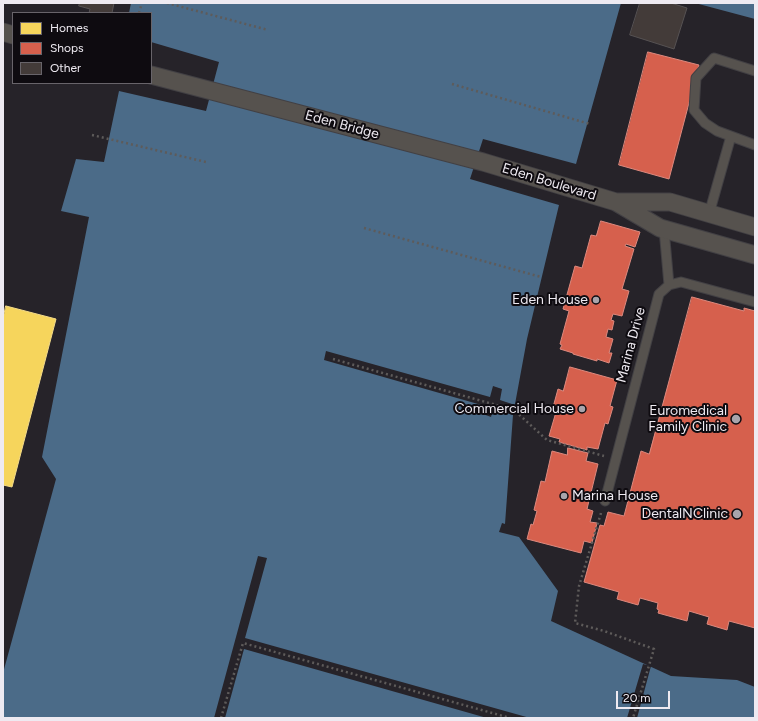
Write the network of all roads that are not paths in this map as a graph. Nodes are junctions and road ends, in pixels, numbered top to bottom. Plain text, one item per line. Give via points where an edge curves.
1 (755, 71) edge
2 (152, 75) edge
3 (731, 136) junction
4 (755, 146) edge
5 (483, 162) joint
6 (616, 202) junction
7 (709, 214) junction
8 (755, 227) edge
9 (664, 229) junction
10 (755, 256) edge
11 (669, 285) junction
12 (755, 302) edge
13 (605, 501) road end

1 - 3 lane via 714,58 696,78 694,110 705,123
2 - 5 street, Eden Bridge
3 - 4 lane
3 - 7 lane
5 - 6 street, Eden Boulevard
6 - 7 street, Eden Boulevard via 670,202
6 - 9 street, Eden Boulevard
7 - 8 street, Eden Boulevard
9 - 10 street, Eden Boulevard
9 - 11 lane
11 - 12 lane via 681,282
11 - 13 lane, Marina Drive via 659,294

